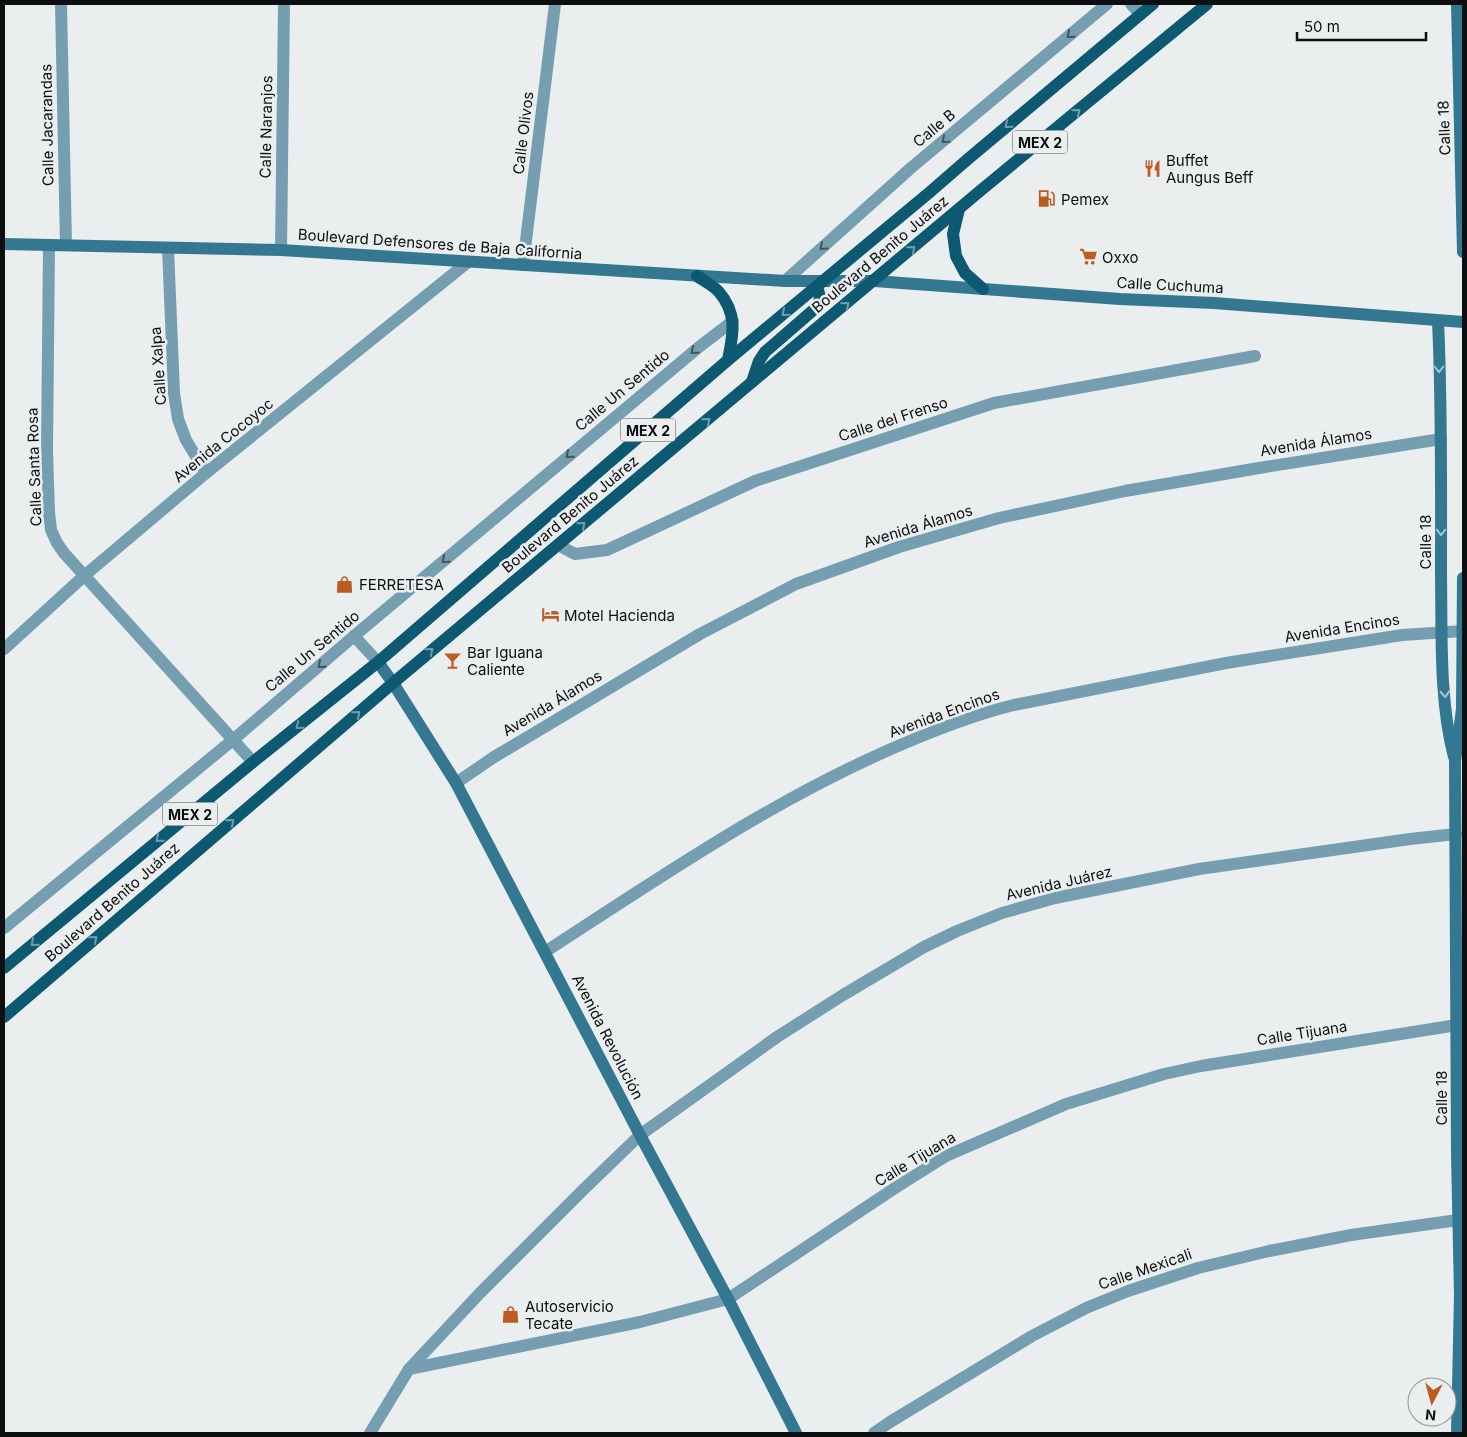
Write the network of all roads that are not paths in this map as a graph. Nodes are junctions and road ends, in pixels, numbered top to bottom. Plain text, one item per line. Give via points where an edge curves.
1 (61, 4) edge
2 (284, 4) edge
3 (555, 4) edge
4 (1107, 4) edge
5 (1132, 4) edge
6 (1153, 4) edge
7 (1207, 4) edge
8 (1457, 4) edge
9 (1140, 14) junction
10 (959, 209) junction
11 (4, 244) edge
12 (49, 244) junction
13 (66, 245) junction
14 (168, 248) junction
15 (281, 250) junction
16 (1463, 252) edge
17 (468, 262) junction
18 (523, 265) junction
19 (697, 276) junction
20 (785, 281) junction
21 (874, 281) junction
22 (820, 284) junction
23 (983, 289) junction
24 (733, 321) junction
25 (1438, 321) junction
26 (1463, 322) edge
27 (1255, 356) dead end
28 (728, 360) junction
29 (751, 384) junction
30 (1441, 439) junction
31 (206, 473) junction
32 (558, 545) junction
33 (84, 576) junction
34 (1463, 578) edge
35 (1462, 630) edge
36 (1442, 632) junction
37 (354, 636) junction
38 (4, 649) edge
39 (378, 662) junction
40 (393, 683) junction
41 (234, 739) junction
42 (253, 762) junction
43 (1455, 762) junction
44 (456, 783) junction
45 (1456, 834) junction
46 (4, 928) edge
47 (545, 952) junction
48 (6, 962) edge
49 (1460, 990) edge
50 (4, 1017) edge
51 (1457, 1025) junction
52 (640, 1135) junction
53 (1458, 1220) junction
54 (1461, 1295) edge
55 (728, 1300) junction
56 (409, 1369) junction
57 (370, 1433) edge
58 (796, 1433) edge
59 (874, 1433) edge
60 (1457, 1433) edge

1 - 13 street, Calle Jacarandas
2 - 15 street, Calle Naranjos
3 - 18 street, Calle Olivos
4 -> 20 street, Calle B via 912,168
5 - 9 street
6 - 9 main road, Boulevard Benito Juárez / MEX 2
10 -> 7 main road, Boulevard Benito Juárez / MEX 2
8 - 16 street, Calle 18
9 -> 22 main road, Boulevard Benito Juárez / MEX 2
21 -> 10 main road, Boulevard Benito Juárez / MEX 2
10 - 23 main road via 953,234 956,256 965,273
11 - 12 street, Boulevard Defensores de Baja California
12 - 13 street, Boulevard Defensores de Baja California
12 - 33 street, Calle Santa Rosa via 49,512 56,544
13 - 14 street, Boulevard Defensores de Baja California
14 - 15 street, Boulevard Defensores de Baja California
14 - 31 street, Calle Xalpa via 178,419 186,440
15 - 17 street, Boulevard Defensores de Baja California
17 - 18 street, Boulevard Defensores de Baja California
17 - 31 street, Avenida Cocoyoc
18 - 19 street, Boulevard Defensores de Baja California
19 - 20 street, Boulevard Defensores de Baja California
19 - 24 main road via 719,292 732,313
20 - 22 street, Boulevard Defensores de Baja California
21 - 22 street, Boulevard Defensores de Baja California
21 - 23 street, Calle Cuchuma
29 -> 21 main road, Boulevard Benito Juárez / MEX 2
22 -> 28 main road, Boulevard Benito Juárez / MEX 2
22 - 29 main road via 818,306 765,352
23 - 25 street, Calle Cuchuma
24 - 28 main road
24 -> 37 street, Calle Un Sentido
25 - 26 street, Calle Cuchuma
25 -> 30 street, Calle 18
27 - 32 street, Calle del Frenso via 994,403 754,481 607,550 575,554
28 - 39 main road, Boulevard Benito Juárez / MEX 2
32 -> 29 main road, Boulevard Benito Juárez / MEX 2
30 -> 36 street, Calle 18
30 - 44 street, Avenida Álamos via 1125,492 999,518 899,547 796,584 700,634 559,717
31 - 33 street, Avenida Cocoyoc
40 -> 32 main road, Boulevard Benito Juárez / MEX 2
33 - 38 street, Avenida Cocoyoc
33 - 41 street, Calle Santa Rosa
34 - 35 street, Calle 18
35 - 36 street, Avenida Encinos
35 - 43 street, Calle 18 via 1462,709
36 -> 43 street, Calle 18 via 1446,717
36 - 47 street, Avenida Encinos via 1402,635 1226,664 985,712 827,779 676,867
37 - 39 street
37 -> 41 street, Calle Un Sentido
39 - 40 street, Avenida Revolución
39 -> 42 main road, Boulevard Benito Juárez / MEX 2
40 - 44 street, Avenida Revolución
50 -> 40 main road, Boulevard Benito Juárez / MEX 2
41 - 42 street, Calle Santa Rosa
41 - 46 street, Calle Un Sentido
42 -> 48 main road, Boulevard Benito Juárez / MEX 2
43 - 45 street, Calle 18
44 - 47 street, Avenida Revolución
45 - 49 street, Calle 18
45 - 52 street, Avenida Juárez via 1199,869 1031,903 1002,913 924,947 843,995
47 - 52 street, Avenida Revolución
49 - 51 street, Calle 18
51 - 53 street, Calle 18
51 - 55 street, Calle Tijuana via 1201,1066 1066,1104 946,1156
52 - 55 street, Avenida Revolución
52 - 56 street, Avenida Juárez via 480,1293
53 - 54 street, Calle 18
53 - 59 street, Calle Mexicali via 1351,1235 1269,1251 1198,1268 1128,1291 1032,1336
54 - 60 street, Calle 18
55 - 56 street, Calle Tijuana via 640,1322
55 - 58 street, Avenida Revolución
56 - 57 street, Avenida Juárez

